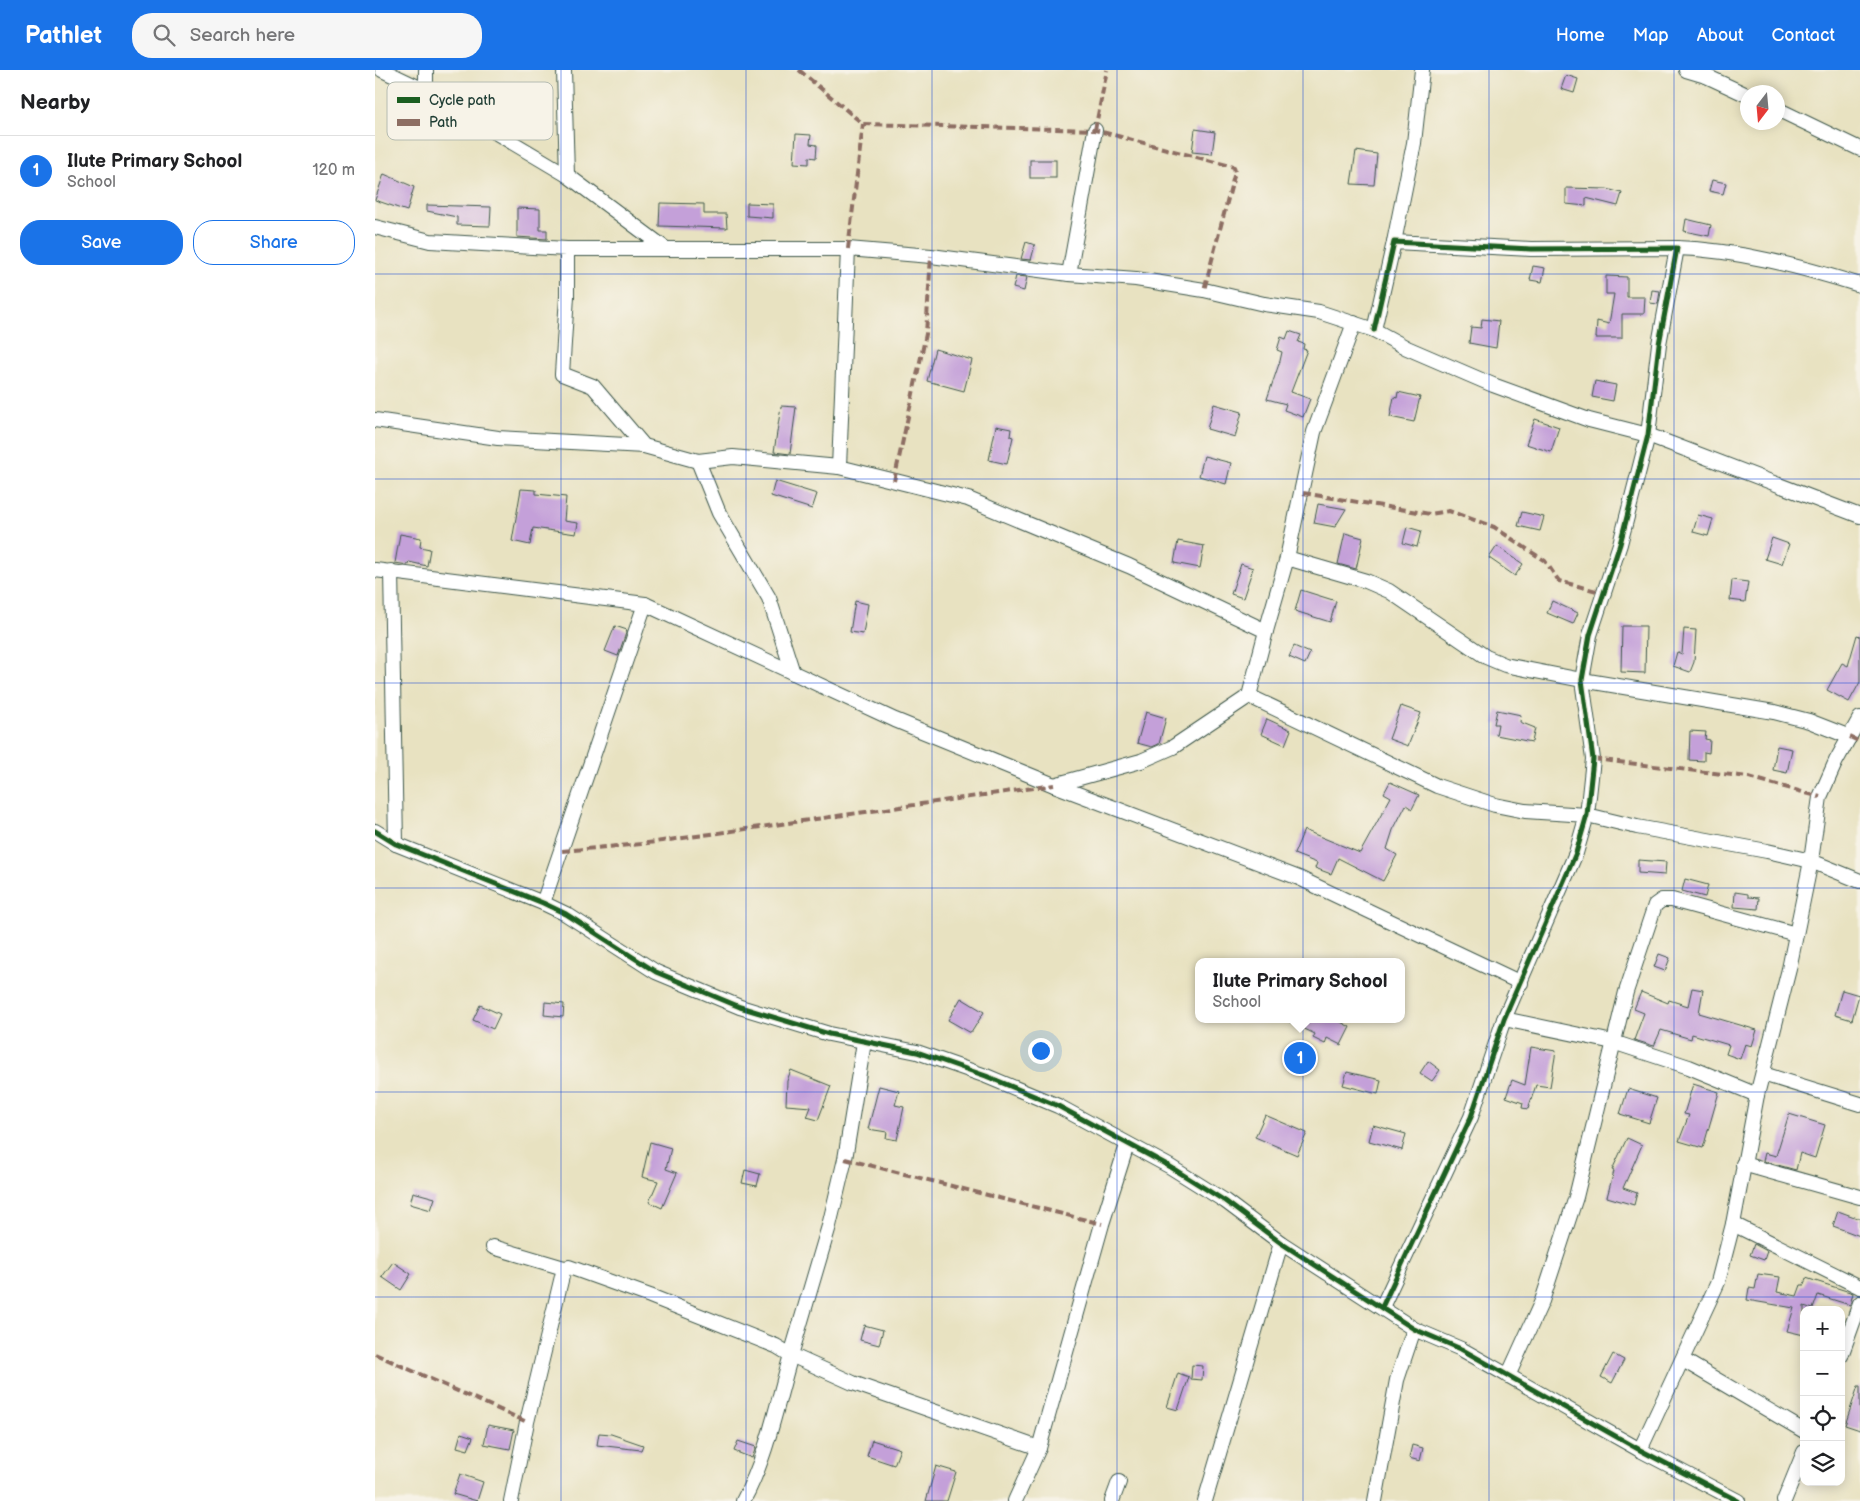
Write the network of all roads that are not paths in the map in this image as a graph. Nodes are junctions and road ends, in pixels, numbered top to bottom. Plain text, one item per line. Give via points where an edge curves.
1 (382, 70) edge
2 (565, 70) edge
3 (1422, 70) edge
4 (1686, 70) edge
5 (407, 82) edge
6 (1740, 92) edge
7 (1785, 113) edge
8 (1095, 130) dead end
9 (508, 140) edge
10 (1860, 149) edge
11 (567, 175) junction
12 (375, 227) edge
13 (1394, 242) junction
14 (1677, 248) junction
15 (567, 249) junction
16 (667, 249) junction
17 (848, 250) junction
18 (1069, 274) junction
19 (1860, 285) edge
20 (1354, 323) junction
21 (1374, 330) junction
22 (375, 420) edge
23 (1647, 435) junction
24 (644, 446) junction
25 (698, 461) junction
26 (839, 467) junction
27 (1860, 516) edge
28 (1287, 558) junction
29 (375, 570) edge
30 (391, 571) junction
31 (645, 604) junction
32 (1266, 631) junction
33 (793, 673) junction
34 (1582, 680) junction
35 (1249, 696) junction
36 (1860, 718) edge
37 (1850, 737) junction
38 (1054, 785) junction
39 (1587, 815) junction
40 (375, 831) edge
41 (396, 844) junction
42 (1811, 861) junction
43 (1860, 881) edge
44 (543, 903) junction
45 (1795, 934) junction
46 (1521, 982) junction
47 (1504, 1019) junction
48 (864, 1042) junction
49 (1613, 1042) junction
50 (1763, 1074) junction
51 (1757, 1094) junction
52 (1860, 1104) edge
53 (1127, 1145) junction
54 (1743, 1164) junction
55 (1860, 1197) edge
56 (1733, 1224) junction
57 (1281, 1243) junction
58 (493, 1247) dead end
59 (564, 1268) junction
60 (1860, 1287) edge
61 (1860, 1303) edge
62 (1382, 1307) junction
63 (1414, 1330) junction
64 (1843, 1351) edge
65 (791, 1354) junction
66 (1683, 1360) junction
67 (1508, 1376) junction
68 (1800, 1429) edge
69 (1039, 1448) junction
70 (1640, 1450) junction
71 (1800, 1462) edge
72 (1119, 1482) dead end
73 (511, 1501) edge
74 (743, 1501) edge
75 (1015, 1501) edge
76 (1112, 1501) edge
77 (1205, 1501) edge
78 (1375, 1501) edge
79 (1738, 1501) edge
80 (1784, 1501) edge

1 - 5 street
2 - 11 street
3 - 13 street via 1414,143
4 - 6 street
7 - 10 street
8 - 18 street
9 - 11 street
11 - 16 street
12 - 15 street via 429,242
13 - 14 street via 1531,248
13 - 21 street
14 - 19 street via 1749,257
14 - 23 street via 1659,344
15 - 16 street
15 - 24 street via 561,374 593,386
16 - 17 street
17 - 18 street via 931,256
17 - 26 street
18 - 20 street via 1136,279 1204,290 1319,312
20 - 21 street
20 - 28 street via 1314,432
21 - 23 street via 1493,385 1589,420
22 - 24 street via 498,438
23 - 27 street
23 - 34 street via 1620,544 1590,635
24 - 25 street
25 - 26 street via 733,457
25 - 33 street via 719,513 769,598
26 - 32 street via 968,499 1129,566
28 - 32 street
28 - 34 street via 1389,591 1495,661
29 - 30 street
30 - 31 street
30 - 41 street
31 - 33 street
31 - 44 street
32 - 35 street
33 - 38 street via 895,720
34 - 37 street via 1774,712
34 - 39 street via 1593,759
35 - 38 street via 1173,747 1141,761
35 - 39 street via 1437,786 1495,805
36 - 37 street
37 - 42 street via 1820,797
38 - 46 street via 1299,878
39 - 42 street
39 - 46 street via 1576,853
40 - 41 street
41 - 44 street
42 - 43 street
42 - 45 street
44 - 48 street via 566,914 656,972 741,1007
45 - 49 street via 1707,908 1662,900 1655,905
45 - 50 street
46 - 47 street
47 - 49 street
47 - 62 street via 1471,1117
48 - 53 street via 917,1052 985,1076 1058,1106
48 - 65 street via 845,1159
49 - 51 street
49 - 67 street via 1576,1197 1542,1301
50 - 51 street
50 - 52 street
51 - 54 street
53 - 57 street via 1217,1196
53 - 69 street
54 - 55 street
54 - 56 street
56 - 60 street
56 - 66 street via 1718,1282
57 - 62 street
57 - 77 street
58 - 59 street
59 - 65 street via 650,1296
59 - 73 street
61 - 64 street
62 - 63 street
63 - 67 street via 1461,1349
63 - 78 street via 1397,1380
65 - 69 street via 853,1383
65 - 74 street via 768,1435
66 - 68 street
66 - 70 street
67 - 70 street
69 - 75 street
70 - 79 street
71 - 80 street
72 - 76 street

